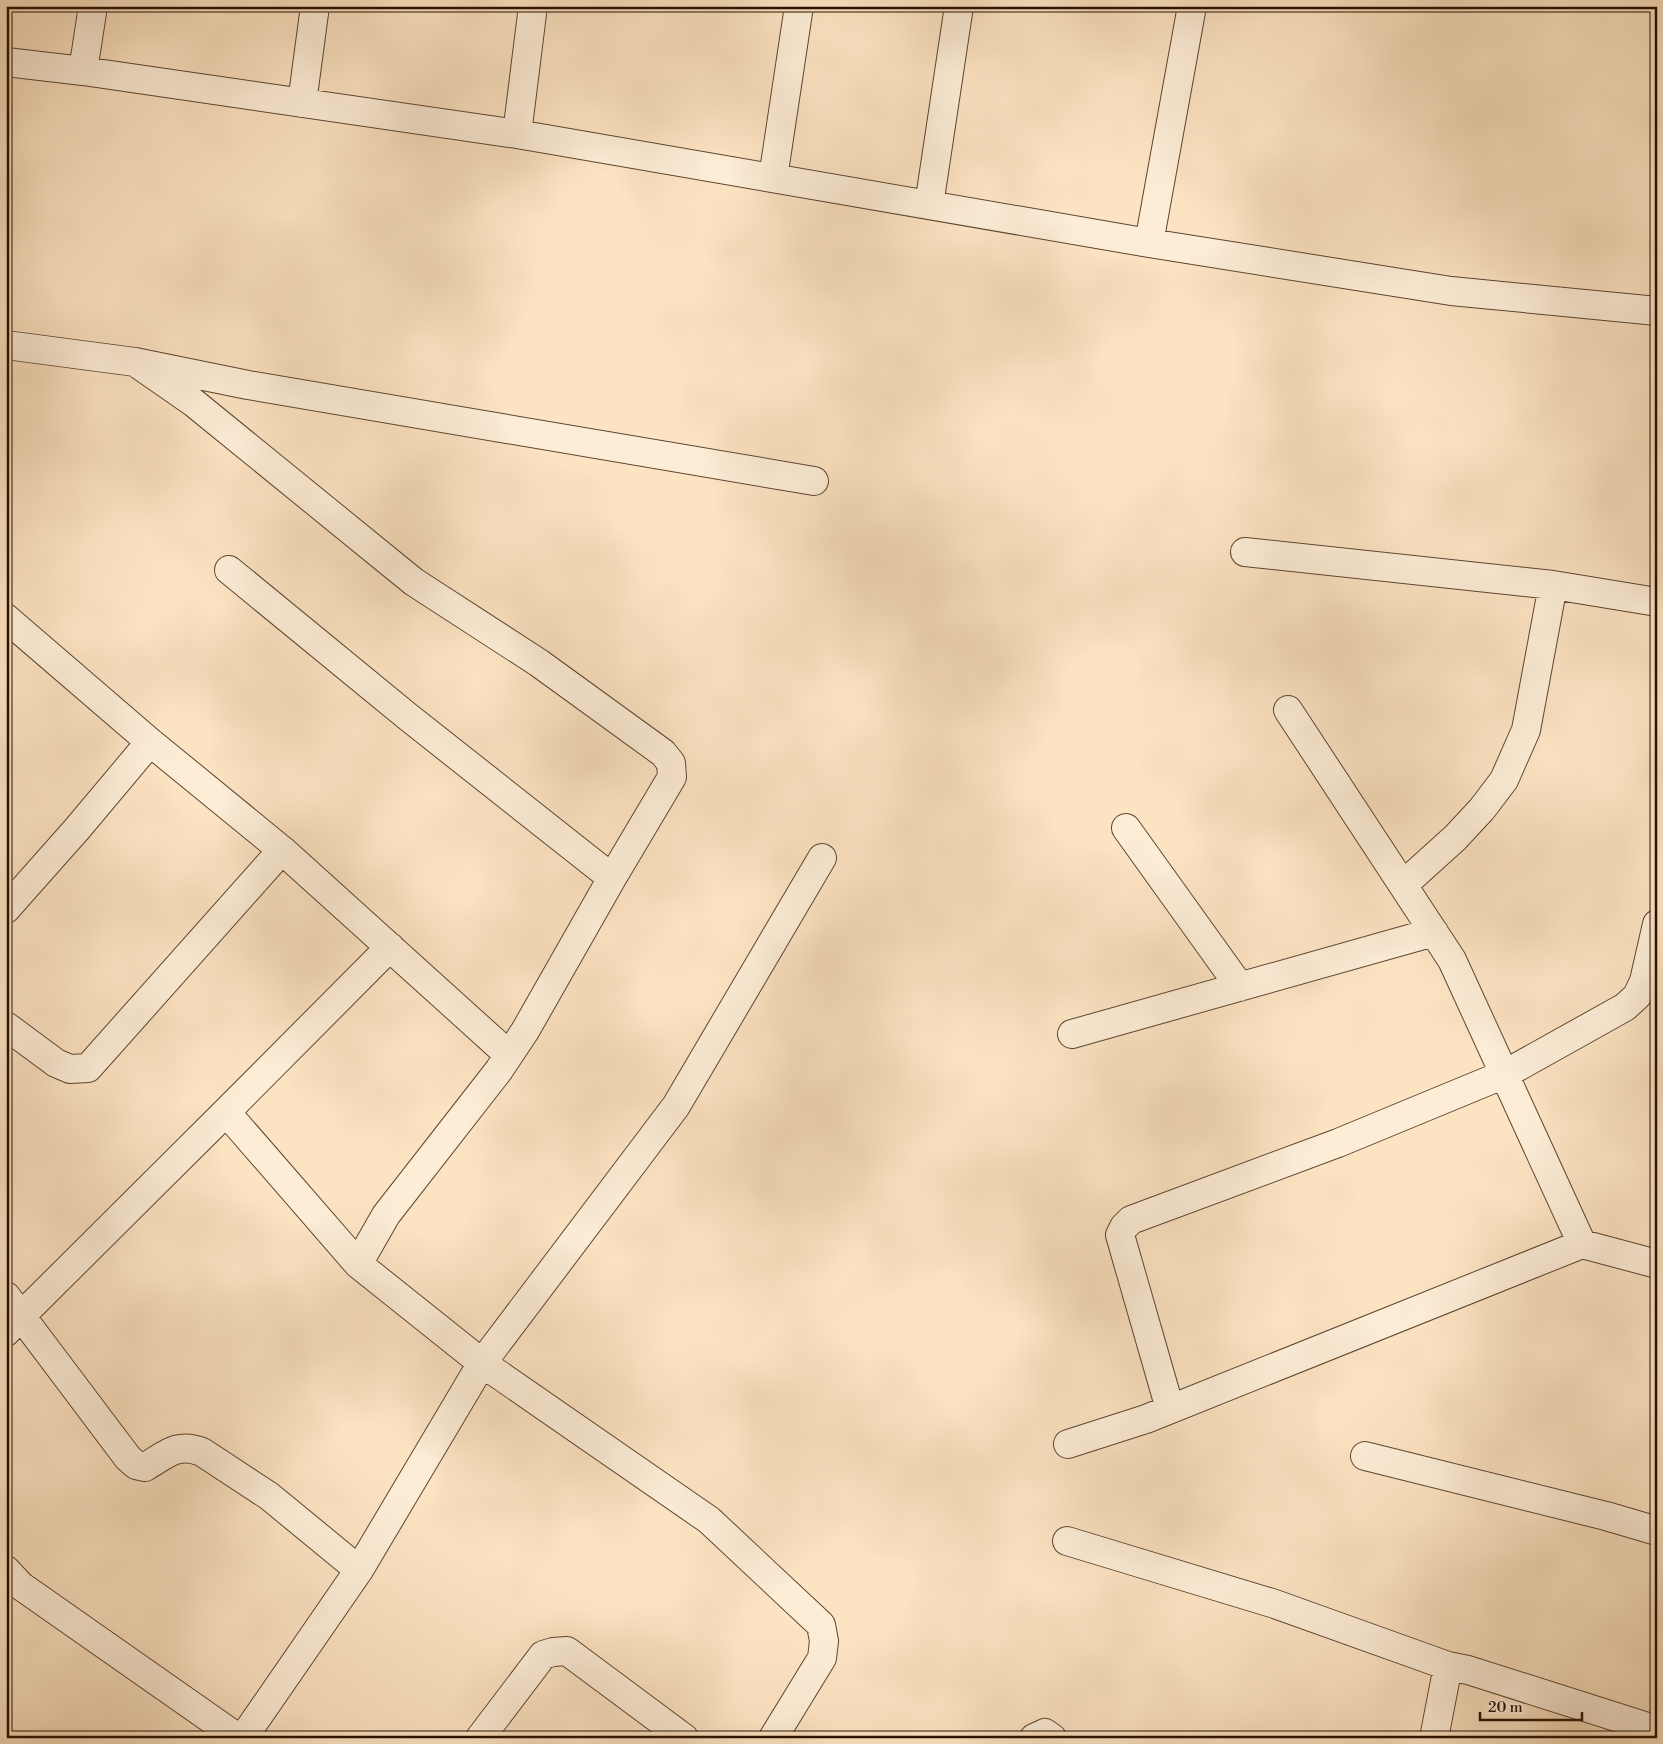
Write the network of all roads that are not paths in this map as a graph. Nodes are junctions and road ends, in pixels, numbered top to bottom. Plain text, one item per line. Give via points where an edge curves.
1 (93, 6) edge
2 (315, 6) edge
3 (533, 6) edge
4 (799, 6) edge
5 (959, 6) edge
6 (1192, 6) edge
7 (6, 62) edge
8 (83, 71) junction
9 (302, 103) junction
10 (517, 134) junction
11 (773, 178) junction
12 (929, 205) junction
13 (1149, 243) junction
14 (1657, 311) edge
15 (6, 345) edge
16 (135, 362) junction
17 (814, 481) dead end
18 (1245, 552) dead end
19 (229, 570) dead end
20 (1553, 585) junction
21 (1657, 602) edge
22 (6, 618) edge
23 (1288, 710) dead end
24 (150, 742) junction
25 (1126, 828) dead end
26 (282, 850) junction
27 (822, 858) dead end
28 (612, 878) junction
29 (1402, 885) junction
30 (6, 909) edge
31 (1657, 924) edge
32 (1434, 932) junction
33 (390, 947) junction
34 (1240, 986) junction
35 (6, 1026) edge
36 (1072, 1034) dead end
37 (509, 1055) junction
38 (1505, 1074) junction
39 (226, 1112) junction
40 (1582, 1244) junction
41 (358, 1264) junction
42 (1657, 1264) edge
43 (11, 1315) edge
44 (482, 1364) junction
45 (1170, 1409) junction
46 (1068, 1444) dead end
47 (1365, 1456) dead end
48 (1657, 1531) edge
49 (1067, 1541) dead end
50 (6, 1570) edge
51 (360, 1570) junction
52 (1448, 1666) junction
53 (1657, 1730) edge
54 (238, 1738) edge
55 (243, 1738) edge
56 (480, 1738) edge
57 (684, 1738) edge
58 (773, 1738) edge
59 (1034, 1738) edge
60 (1052, 1738) edge
61 (1434, 1738) edge

1 - 8 street
2 - 9 street
3 - 10 street
4 - 11 street
5 - 12 street
6 - 13 street
7 - 8 street
8 - 9 street
9 - 10 street
10 - 11 street
11 - 12 street
12 - 13 street
13 - 14 street via 1451,291
15 - 16 street
16 - 17 street via 248,385
16 - 28 street via 194,403 414,582 539,663 663,753 671,763 672,777
18 - 20 street
19 - 28 street
20 - 21 street
20 - 29 street via 1526,730 1504,780 1482,810 1455,838
22 - 24 street
23 - 29 street
24 - 26 street
24 - 30 street
25 - 34 street
26 - 33 street
26 - 35 street via 88,1068 70,1069 56,1063
27 - 44 street via 676,1106
28 - 37 street
29 - 32 street
31 - 38 street via 1644,981 1637,996 1625,1007
32 - 34 street
32 - 38 street via 1452,960
33 - 37 street
33 - 39 street
34 - 36 street
37 - 41 street via 386,1215
38 - 40 street
38 - 45 street via 1338,1143 1131,1220 1124,1227 1120,1235
39 - 41 street
39 - 43 street
40 - 42 street
40 - 45 street
41 - 44 street
43 - 51 street via 136,1465 145,1468 178,1448 202,1452 269,1496
44 - 51 street
44 - 58 street via 709,1520 821,1626 824,1641 822,1658
45 - 46 street
47 - 48 street
49 - 52 street via 1276,1604
50 - 54 street via 21,1586
51 - 55 street
52 - 53 street
52 - 61 street
56 - 57 street via 542,1655 568,1651
59 - 60 street via 1045,1733

